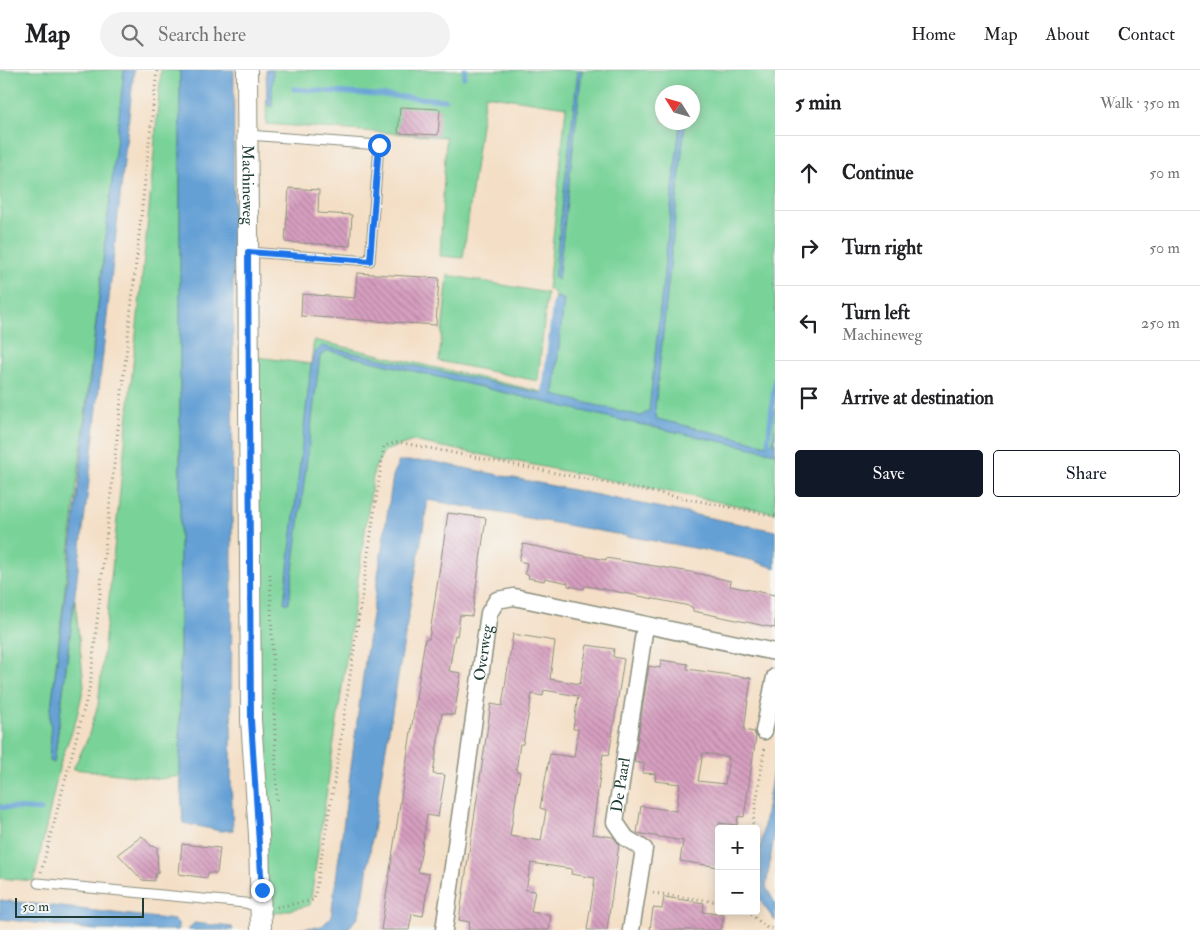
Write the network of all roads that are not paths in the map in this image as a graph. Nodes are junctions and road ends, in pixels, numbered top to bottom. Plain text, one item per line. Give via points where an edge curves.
1 (247, 70) edge
2 (247, 135) junction
3 (248, 252) junction
4 (645, 626) junction
5 (775, 652) edge
6 (775, 677) edge
7 (764, 731) road end
8 (38, 883) road end
9 (262, 908) junction
10 (262, 930) edge
11 (444, 930) edge
12 (631, 930) edge

1 - 2 street, Machineweg
2 - 3 street, Machineweg
2 - 3 lane via 379,145 370,261
3 - 9 street, Machineweg via 251,720
4 - 5 street, Overweg
4 - 11 street, Overweg via 514,597 498,600 489,612
4 - 12 street, De Paarl via 615,822 626,838 644,850
6 - 7 street
8 - 9 lane via 245,903
9 - 10 street, Machineweg

